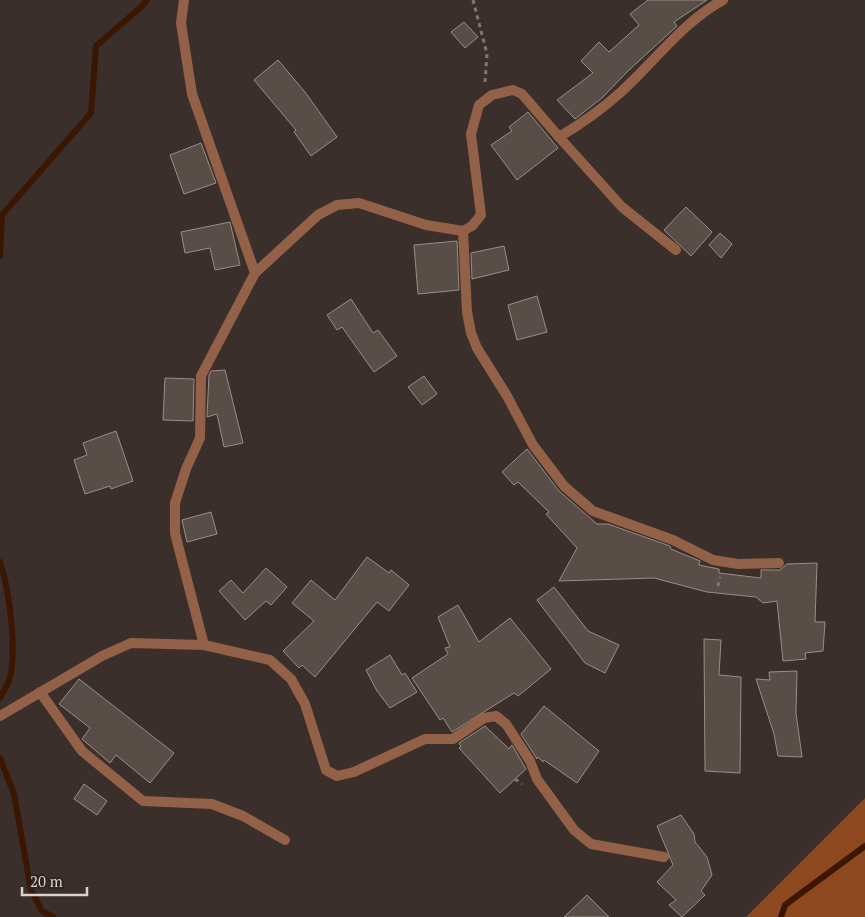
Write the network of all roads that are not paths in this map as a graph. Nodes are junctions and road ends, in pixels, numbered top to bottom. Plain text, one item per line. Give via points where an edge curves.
1 (184, 0) edge
2 (723, 0) edge
3 (559, 137) junction
4 (463, 231) junction
5 (676, 250) dead end
6 (255, 273) junction
7 (779, 563) dead end
8 (204, 645) junction
9 (40, 692) junction
10 (0, 716) edge
11 (285, 840) dead end
12 (664, 857) dead end

1 - 6 street via 181,23 192,94
2 - 3 street via 703,11 598,112
3 - 4 street via 522,94 513,90 492,95 479,105 471,134 481,215
3 - 5 street via 622,207
4 - 6 street via 426,225 359,203 337,205 318,214
4 - 7 street via 467,312 477,348 533,445 564,486 593,511 665,537 713,560 738,564
6 - 8 street via 201,376 200,438 175,502 175,533
8 - 9 street via 131,643
8 - 12 street via 270,660 291,679 305,704 326,770 337,776 354,772 425,739 453,739 484,718 496,716 506,724 530,761 536,779 574,830 591,844
9 - 10 street
9 - 11 street via 82,751 143,801 212,804 243,816

